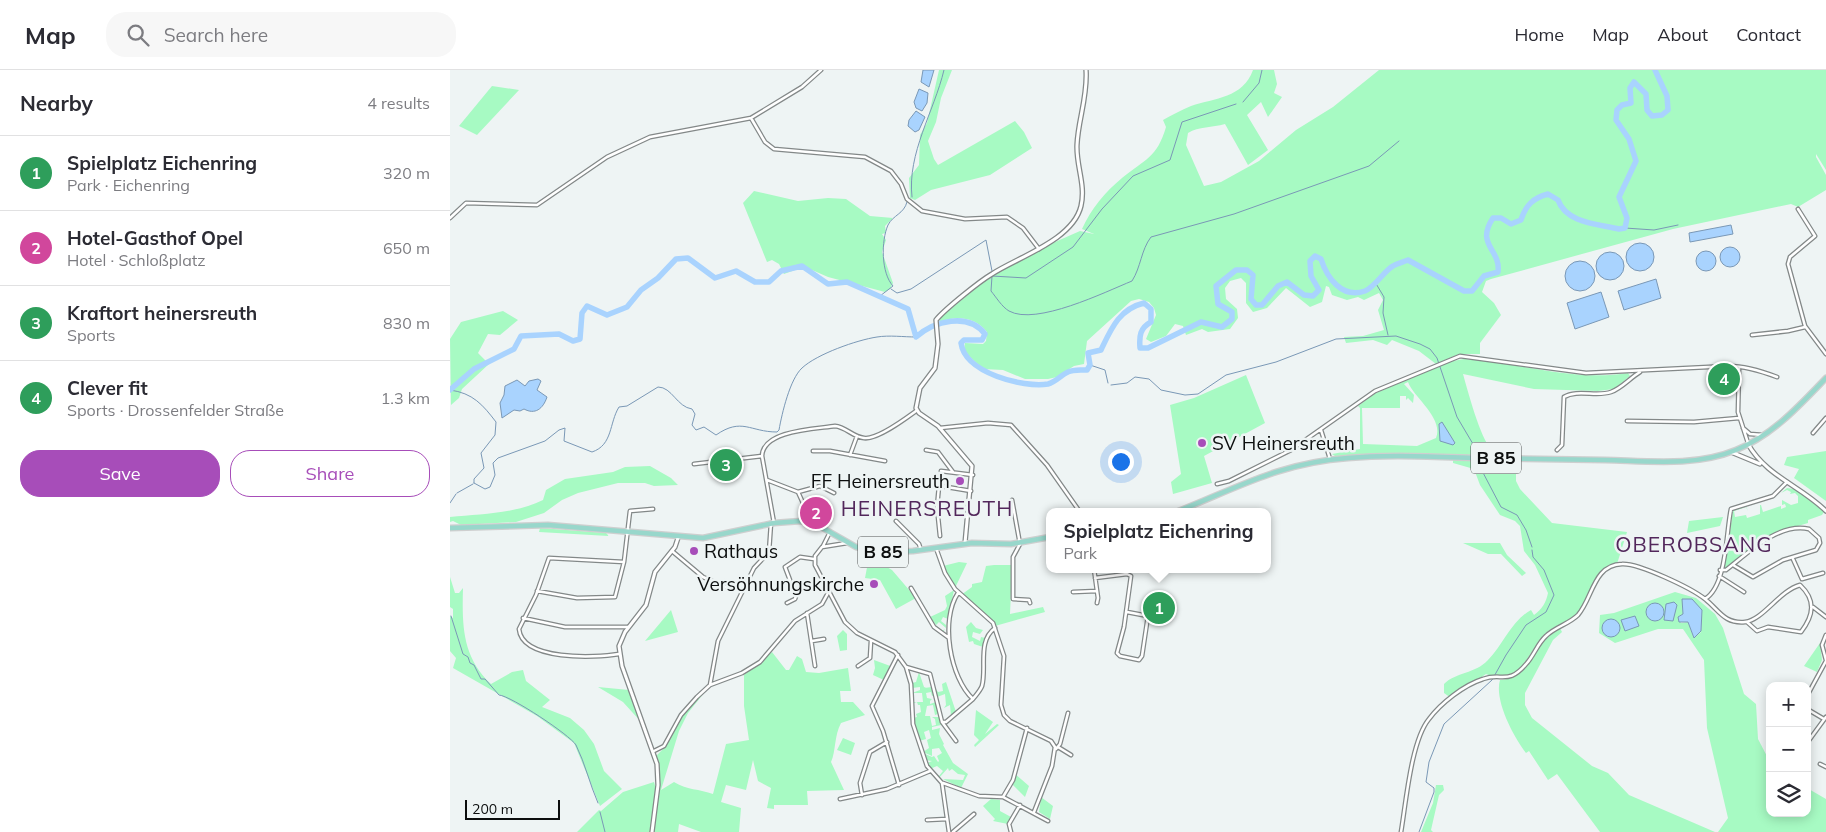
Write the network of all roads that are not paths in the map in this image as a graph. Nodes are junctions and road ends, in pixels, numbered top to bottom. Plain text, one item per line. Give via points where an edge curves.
1 (821, 70) edge
2 (1086, 70) edge
3 (751, 118) junction
4 (1798, 209) dead end
5 (450, 218) edge
6 (1039, 249) junction
7 (1805, 326) junction
8 (1752, 335) dead end
9 (1826, 354) edge
10 (1739, 369) junction
11 (1642, 372) junction
12 (1777, 377) dead end
13 (1826, 378) edge
14 (916, 411) junction
15 (1739, 418) junction
16 (1826, 418) edge
17 (1627, 421) dead end
18 (1742, 427) junction
19 (940, 428) junction
20 (1321, 430) junction
21 (1813, 432) dead end
22 (1765, 435) junction
23 (857, 436) junction
24 (1748, 444) junction
25 (926, 450) dead end
26 (1557, 450) dead end
27 (813, 451) dead end
28 (1731, 452) junction
29 (850, 455) junction
30 (762, 456) junction
31 (1330, 460) junction
32 (885, 461) dead end
33 (694, 464) dead end
34 (1765, 466) junction
35 (941, 471) dead end
36 (953, 472) junction
37 (973, 475) junction
38 (899, 479) dead end
39 (767, 480) junction
40 (1787, 482) junction
41 (1217, 484) dead end
42 (939, 486) junction
43 (798, 492) junction
44 (971, 492) junction
45 (834, 493) dead end
46 (815, 499) dead end
47 (1012, 500) dead end
48 (654, 508) dead end
49 (1000, 508) dead end
50 (1013, 508) junction
51 (1077, 508) edge
52 (1185, 508) edge
53 (1826, 510) edge
54 (808, 514) junction
55 (896, 521) dead end
56 (807, 522) junction
57 (773, 523) junction
58 (450, 528) edge
59 (830, 532) junction
60 (628, 533) junction
61 (940, 536) dead end
62 (678, 538) junction
63 (1046, 538) edge
64 (847, 543) junction
65 (965, 543) junction
66 (1020, 544) junction
67 (822, 547) junction
68 (936, 548) junction
69 (921, 550) junction
70 (672, 551) junction
71 (814, 559) junction
72 (1793, 559) junction
73 (624, 562) junction
74 (1733, 565) junction
75 (1720, 570) junction
76 (1094, 573) edge
77 (1823, 573) dead end
78 (1719, 576) junction
79 (1095, 578) junction
80 (1802, 579) junction
81 (1800, 585) junction
82 (728, 588) dead end
83 (911, 588) dead end
84 (828, 591) junction
85 (1097, 591) junction
86 (537, 592) junction
87 (1073, 592) dead end
88 (1744, 592) dead end
89 (958, 593) junction
90 (1705, 599) junction
91 (786, 603) dead end
92 (1030, 603) dead end
93 (1097, 603) dead end
94 (1813, 607) junction
95 (1127, 612) junction
96 (807, 613) junction
97 (1826, 617) edge
98 (523, 618) junction
99 (1747, 622) junction
100 (628, 627) junction
101 (994, 628) junction
102 (1826, 635) edge
103 (948, 638) junction
104 (824, 639) dead end
105 (812, 640) junction
106 (871, 641) junction
107 (619, 654) junction
108 (898, 655) junction
109 (1826, 661) edge
110 (816, 666) dead end
111 (858, 666) dead end
112 (906, 667) junction
113 (710, 685) junction
114 (1811, 689) edge
115 (973, 699) junction
116 (1811, 711) edge
117 (1068, 714) dead end
118 (1825, 718) edge
119 (942, 722) junction
120 (1027, 728) junction
121 (1811, 737) edge
122 (956, 741) dead end
123 (887, 742) junction
124 (1057, 748) junction
125 (654, 751) junction
126 (1071, 755) dead end
127 (1820, 764) dead end
128 (1826, 768) edge
129 (930, 771) junction
130 (942, 783) junction
131 (899, 785) junction
132 (862, 795) junction
133 (1003, 797) junction
134 (840, 799) dead end
135 (1020, 805) junction
136 (1034, 812) junction
137 (974, 814) dead end
138 (947, 819) junction
139 (927, 820) dead end
140 (1048, 821) dead end
141 (652, 832) edge
142 (949, 832) edge
143 (953, 832) edge
144 (1011, 832) edge
145 (1401, 832) edge

1 - 3 street via 802,87
2 - 6 street via 1086,95 1077,146 1082,181 1081,206 1070,224
3 - 5 street via 650,137 607,157 537,205 466,203
3 - 6 street via 765,142 774,149 871,160 891,171 907,199 922,210 965,220 1007,217 1023,228
4 - 7 street via 1815,234 1788,261
6 - 14 street via 989,275 943,312 936,322 935,368 920,388
7 - 8 street
7 - 9 street
10 - 11 street via 1733,366 1697,367
10 - 12 street via 1752,369
10 - 15 street
11 - 20 street via 1586,373 1466,355 1446,360 1372,393
11 - 26 street via 1612,392 1564,397 1562,444
13 - 22 main road, B 85 via 1792,414
14 - 19 street
14 - 23 street via 872,437
15 - 17 street via 1694,422
15 - 18 street
16 - 21 street
18 - 22 street via 1750,434
18 - 24 street
19 - 37 street via 968,460
19 - 51 street via 988,423 1011,425 1047,465
20 - 31 street
20 - 41 street via 1274,460
22 - 24 main road, B 85
23 - 29 street
23 - 30 street via 835,426 782,434 767,444
24 - 28 main road, B 85
24 - 34 street
25 - 36 street via 938,452
27 - 29 street
28 - 31 main road, B 85 via 1688,460 1399,456
28 - 34 street
29 - 32 street
30 - 33 street
30 - 39 street
31 - 52 main road, B 85 via 1270,472
34 - 40 street
35 - 36 street
36 - 37 street
37 - 44 street
38 - 42 street
39 - 43 street
39 - 57 street
40 - 53 street
40 - 75 street via 1773,496 1731,509
42 - 44 street
42 - 61 street
43 - 45 street via 820,486
43 - 54 street
44 - 65 street
46 - 54 street
47 - 50 street
48 - 60 street via 630,510
49 - 50 street
50 - 66 street
54 - 56 street
55 - 69 street
56 - 57 main road, B 85
56 - 59 main road, B 85
57 - 62 main road, B 85 via 710,538
57 - 113 street via 769,552 754,568 718,640
58 - 60 main road, B 85 via 513,525 584,527
59 - 64 main road, B 85
59 - 67 street
60 - 62 main road, B 85
60 - 73 street
62 - 70 street
63 - 66 main road, B 85
64 - 67 street
64 - 69 main road, B 85 via 871,551
65 - 66 main road, B 85
65 - 68 main road, B 85
66 - 92 street via 1013,557 1013,599 1029,600
67 - 71 street
68 - 69 main road, B 85
68 - 89 street via 946,576
70 - 82 street via 703,577
70 - 100 street via 655,572 646,605
71 - 84 street
71 - 91 street via 800,557 784,567 796,596
72 - 74 street via 1783,560 1754,577
72 - 74 street via 1818,547 1819,538 1813,531 1801,528 1780,534 1759,544
72 - 80 street
73 - 86 street via 549,558
73 - 86 street via 615,597 577,598
74 - 75 street
75 - 78 street
76 - 79 street
77 - 80 street
78 - 88 street
78 - 90 street via 1717,586
79 - 85 street
79 - 95 street via 1130,575
80 - 81 street
81 - 94 street via 1809,594
81 - 99 street via 1785,592
83 - 103 street via 934,628
84 - 96 street via 822,604
84 - 106 street via 845,622
85 - 87 street
85 - 93 street
86 - 98 street
89 - 101 street via 990,618
89 - 103 street
90 - 99 street via 1722,618
90 - 145 street via 1677,583 1632,565 1610,566 1590,590 1580,613 1546,636 1519,672 1468,686 1429,719 1421,734 1410,777
94 - 97 street
94 - 99 street via 1801,632 1768,627 1757,631
95 - 95 street via 1118,654 1139,660 1148,616
96 - 105 street
96 - 113 street via 792,624 760,662
98 - 100 street via 565,627
98 - 107 street via 520,635 526,644 538,651
100 - 107 street via 621,639
101 - 115 street via 985,643 982,686
101 - 120 street via 1004,656 1002,712 1008,719
102 - 109 street via 1822,645
103 - 115 street via 960,685
104 - 105 street
105 - 110 street
106 - 108 street
106 - 111 street via 870,658
107 - 125 street
108 - 112 street
108 - 123 street via 872,706
109 - 114 street
112 - 119 street via 930,675
112 - 129 street via 911,684 913,723
113 - 125 street via 681,715 664,746
115 - 119 street
116 - 118 street
117 - 124 street
118 - 121 street
119 - 122 street
120 - 124 street
120 - 133 street via 1013,780
123 - 131 street
123 - 132 street via 870,752 860,784
124 - 126 street
124 - 136 street
125 - 141 street via 658,780
127 - 128 street
129 - 130 street
129 - 131 street
130 - 133 street via 979,796
130 - 138 street
131 - 132 street
132 - 134 street
133 - 135 street
135 - 136 street
135 - 144 street via 1009,824
136 - 140 street
137 - 143 street
138 - 139 street
138 - 142 street

